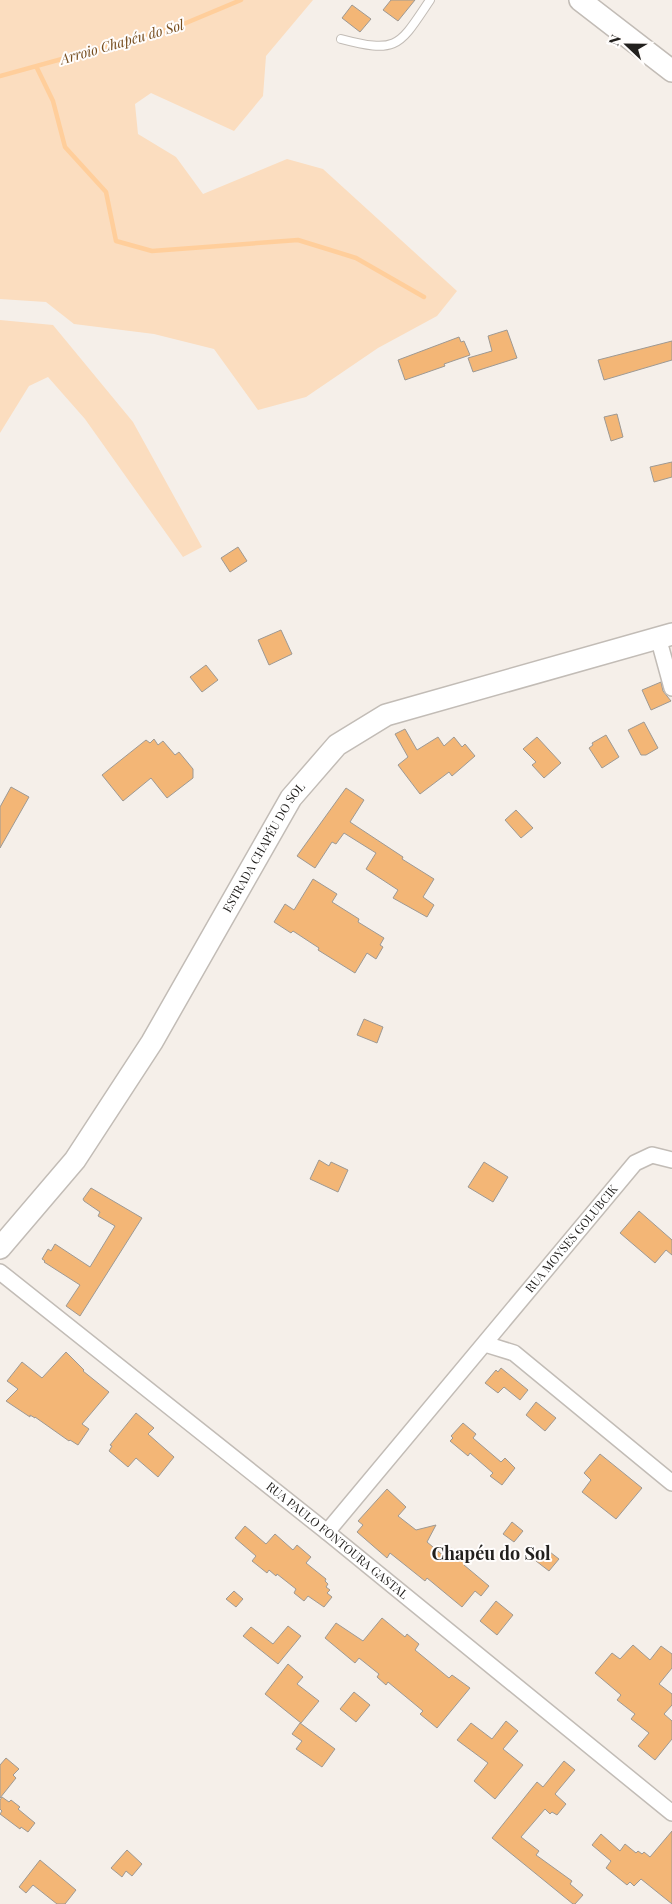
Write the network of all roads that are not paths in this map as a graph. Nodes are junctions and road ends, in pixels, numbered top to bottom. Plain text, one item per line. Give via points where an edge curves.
1 (430, 0) edge
2 (580, 0) edge
3 (341, 39) dead end
4 (672, 71) edge
5 (665, 636) edge
6 (672, 688) edge
7 (672, 1160) edge
8 (0, 1248) edge
9 (0, 1272) edge
10 (485, 1344) junction
11 (672, 1483) edge
12 (327, 1532) junction
13 (672, 1813) edge

1 - 3 lane via 406,36 397,43 381,47
2 - 4 main road
5 - 6 street
5 - 8 main road, ESTRADA CHAPÉU DO SOL via 386,715 337,745 290,798 152,1042 75,1160
7 - 10 street, RUA MOYSES GOLUBCIK via 652,1155 635,1164
9 - 12 street, RUA PAULO FONTOURA GASTAL
10 - 11 street via 514,1353
10 - 12 street, RUA MOYSES GOLUBCIK
12 - 13 street, RUA PAULO FONTOURA GASTAL

